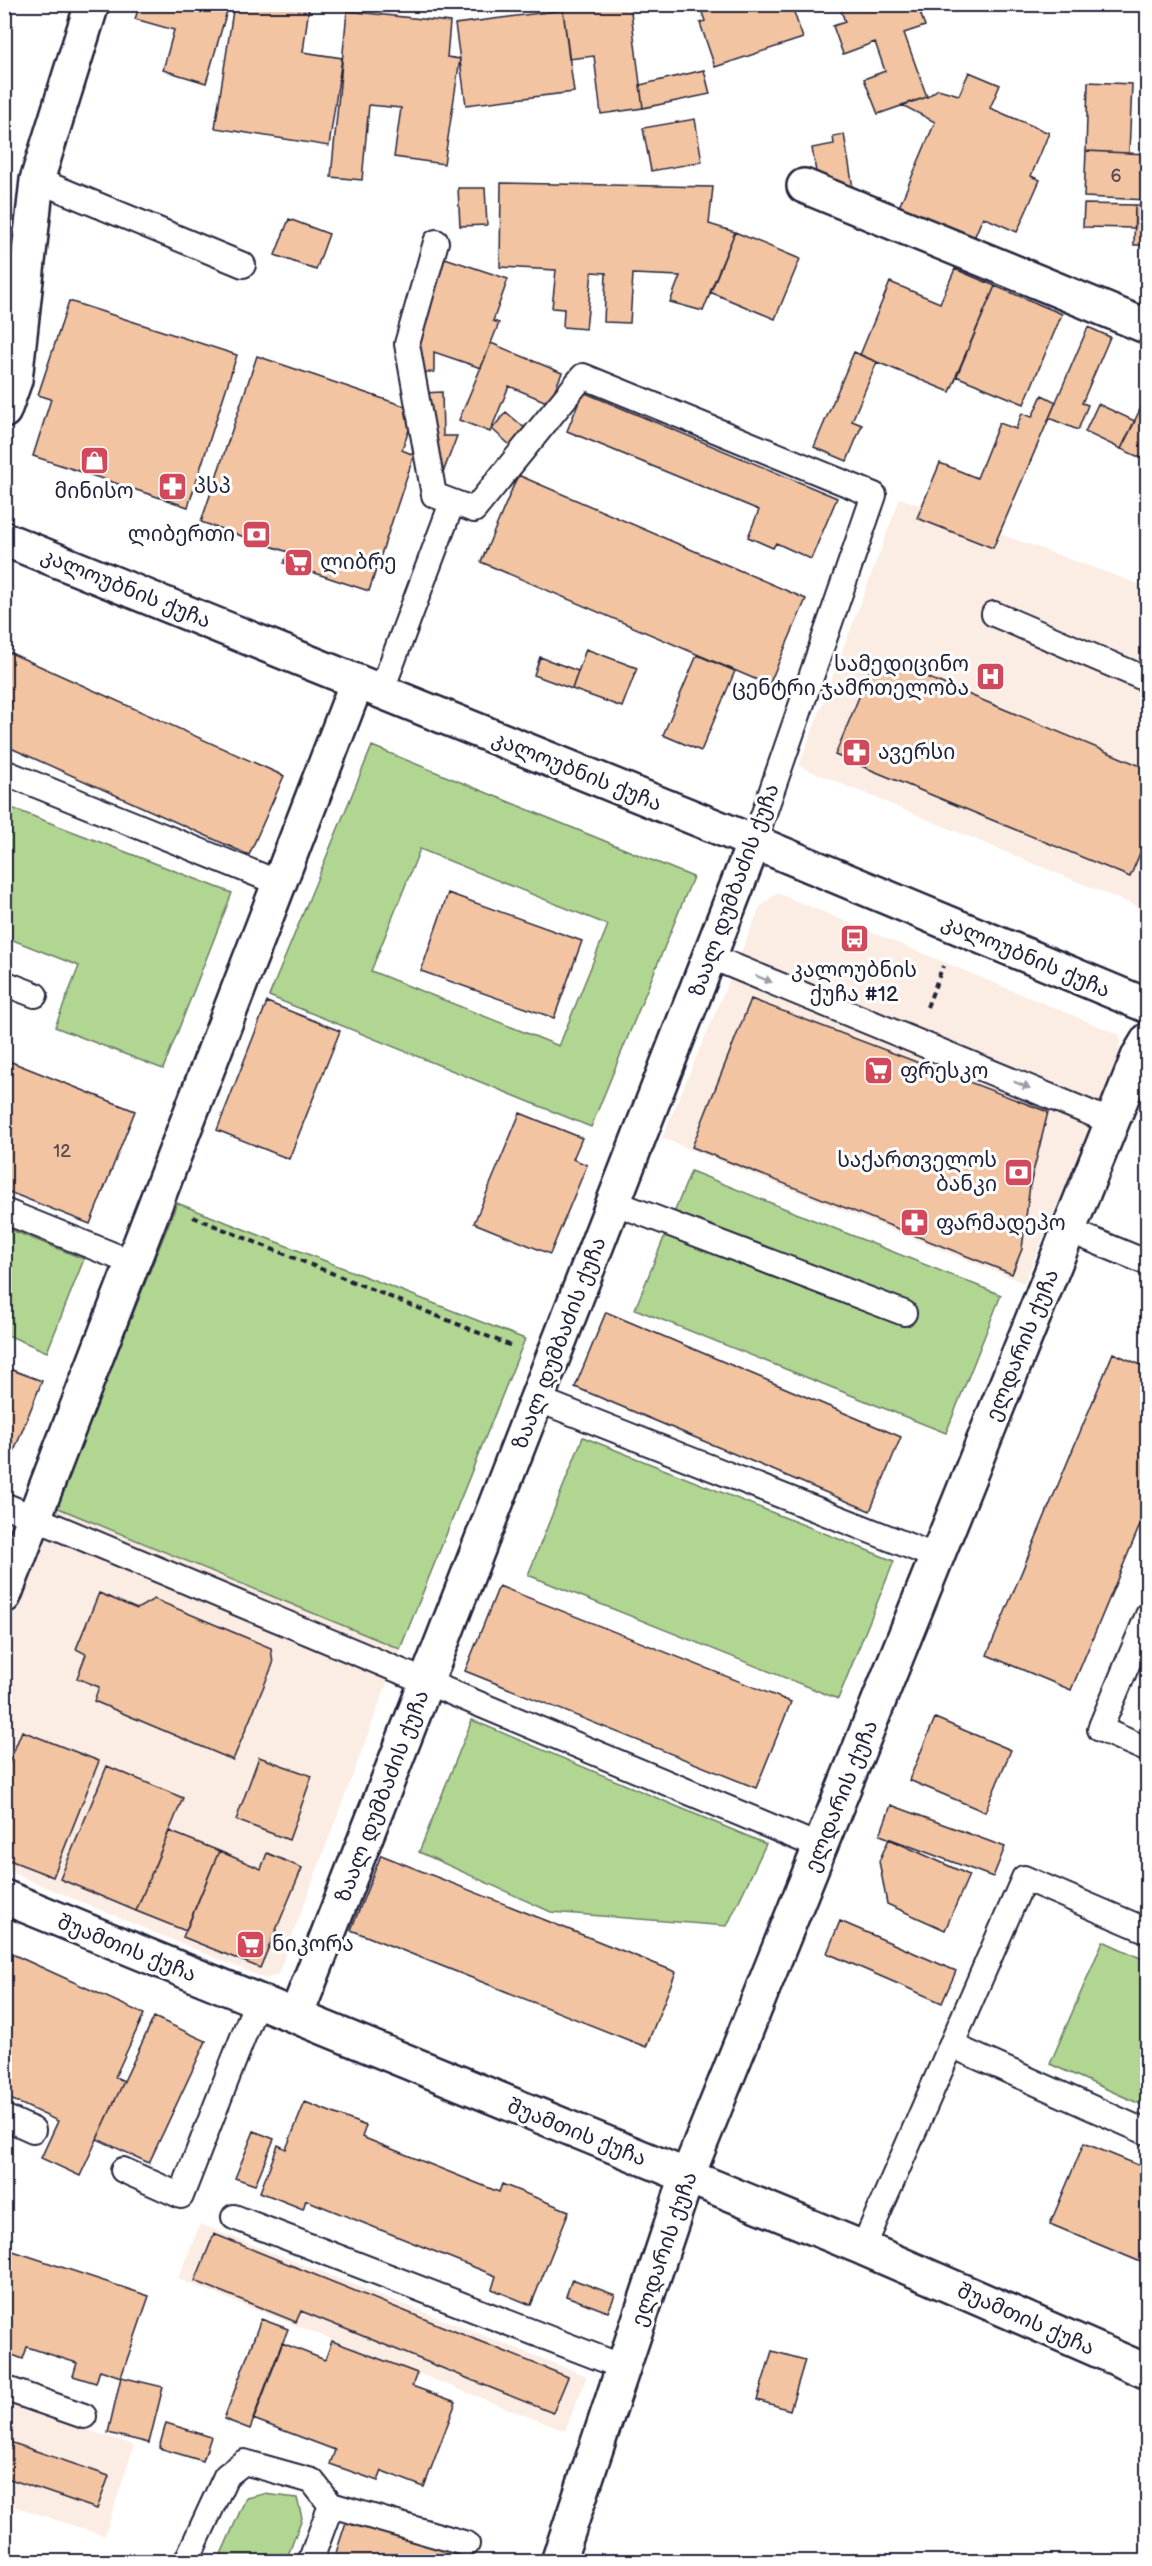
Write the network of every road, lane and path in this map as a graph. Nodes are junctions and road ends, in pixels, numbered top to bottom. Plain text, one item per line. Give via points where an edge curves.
1 (92, 4) edge
2 (37, 180) junction
3 (804, 186) dead end
4 (436, 242) dead end
5 (243, 265) dead end
6 (1148, 327) edge
7 (4, 411) edge
8 (452, 502) junction
9 (4, 539) edge
10 (994, 614) dead end
11 (1148, 680) edge
12 (369, 687) junction
13 (4, 772) edge
14 (754, 842) junction
15 (279, 883) junction
16 (958, 927) junction
17 (710, 956) junction
18 (4, 983) edge
19 (35, 995) dead end
20 (1148, 1006) edge
21 (1148, 1040) edge
22 (914, 1041) junction
23 (1112, 1122) junction
24 (156, 1202) junction
25 (614, 1202) junction
26 (4, 1211) edge
27 (1068, 1230) junction
28 (133, 1263) junction
29 (1148, 1263) edge
30 (904, 1313) dead end
31 (551, 1362) junction
32 (537, 1399) junction
33 (4, 1505) edge
34 (34, 1518) junction
35 (937, 1557) junction
36 (4, 1596) edge
37 (1148, 1615) edge
38 (426, 1682) junction
39 (1148, 1750) edge
40 (820, 1847) junction
41 (4, 1897) edge
42 (1148, 1931) edge
43 (258, 2001) junction
44 (296, 2016) junction
45 (951, 2045) junction
46 (4, 2117) edge
47 (33, 2130) dead end
48 (1148, 2133) edge
49 (123, 2170) dead end
50 (687, 2177) junction
51 (234, 2217) dead end
52 (863, 2248) junction
53 (623, 2367) junction
54 (1148, 2372) edge
55 (4, 2388) edge
56 (84, 2416) dead end
57 (331, 2505) junction
58 (467, 2544) dead end
59 (186, 2562) edge
60 (310, 2562) edge
61 (558, 2562) edge

1 - 2 street
2 - 5 lane
2 - 7 street via 15,380
3 - 6 street
4 - 8 lane via 407,344 434,495
8 - 12 lane
8 - 14 lane, ზაალ დუმბაძის ქუჩა via 474,510 583,376 874,495
9 - 12 street, კალოუბნის ქუჩა
10 - 11 lane
12 - 14 street, კალოუბნის ქუჩა
12 - 15 street
13 - 15 lane
14 - 16 street, კალოუბნის ქუჩა
14 - 17 street, ზაალ დუმბაძის ქუჩა
15 - 24 street
16 - 20 street, კალოუბნის ქუჩა
16 - 22 path
17 -> 22 lane
17 - 25 street, ზაალ დუმბაძის ქუჩა
18 - 19 lane
21 - 23 street, ელდარის ქუჩა
22 -> 23 lane
23 - 27 street, ელდარის ქუჩა
24 - 28 street
24 - 31 path
25 - 30 lane
25 - 31 street, ზაალ დუმბაძის ქუჩა
26 - 28 lane
27 - 29 lane
27 - 35 street, ელდარის ქუჩა
28 - 34 street
31 - 32 street, ზაალ დუმბაძის ქუჩა
32 - 35 lane
32 - 38 street, ზაალ დუმბაძის ქუჩა
33 - 34 lane
34 - 36 street
34 - 38 lane
35 - 40 street, ელდარის ქუჩა
37 - 39 lane via 1100,1729
38 - 40 lane
38 - 44 street, ზაალ დუმბაძის ქუჩა
40 - 50 street, ელდარის ქუჩა
41 - 43 street, შუამთის ქუჩა
42 - 45 lane via 1024,1878
43 - 44 street, შუამთის ქუჩა
43 - 49 lane via 181,2196
44 - 50 street, შუამთის ქუჩა
45 - 48 lane
45 - 52 lane
46 - 47 lane
50 - 52 street, შუამთის ქუჩა
50 - 53 street, ელდარის ქუჩა
51 - 53 lane
52 - 54 street, შუამთის ქუჩა
53 - 61 street, ელდარის ქუჩა
55 - 56 lane
57 - 58 lane
57 - 59 lane via 312,2481 244,2462 226,2476
57 - 60 lane

